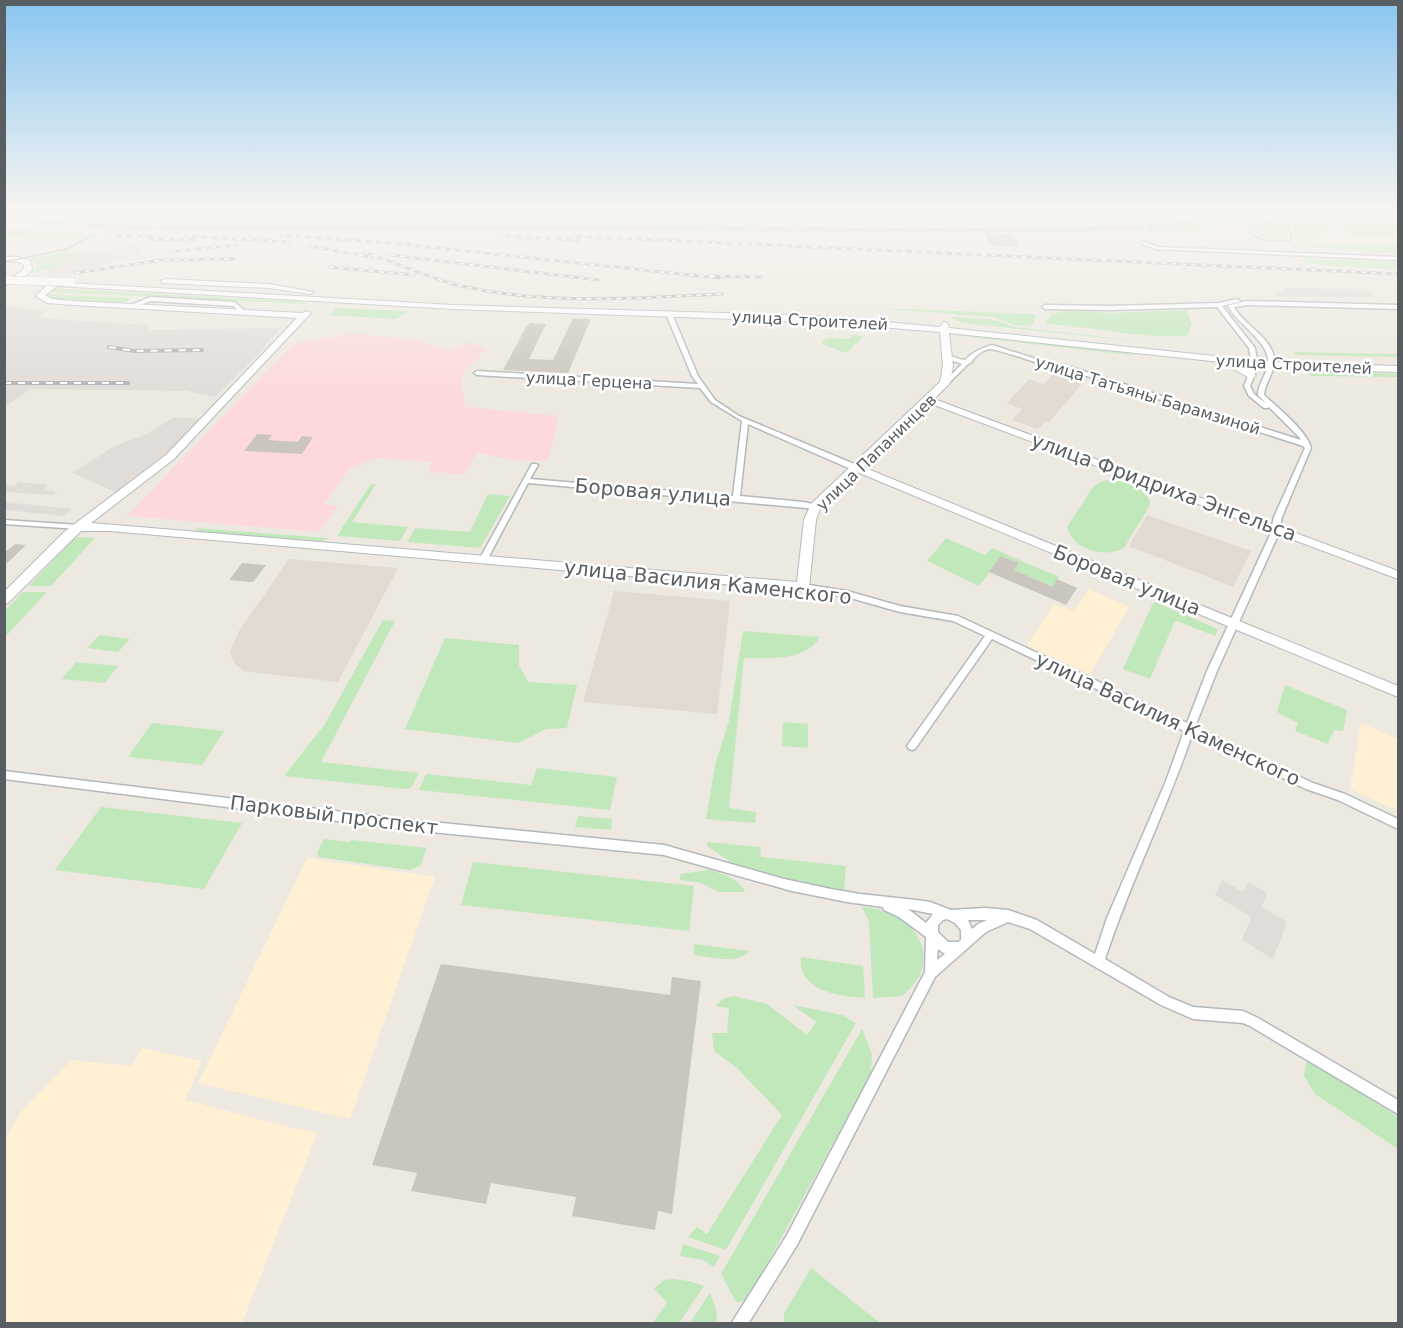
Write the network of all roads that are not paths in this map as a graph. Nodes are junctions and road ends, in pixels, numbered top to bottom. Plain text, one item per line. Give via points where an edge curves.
1 (23, 274) edge
2 (149, 280) dead end
3 (160, 281) dead end
4 (4, 283) edge
5 (310, 292) junction
6 (330, 294) junction
7 (322, 300) junction
8 (1219, 304) junction
9 (1398, 305) edge
10 (1046, 307) dead end
11 (669, 314) junction
12 (304, 316) junction
13 (945, 327) junction
14 (988, 347) joint
15 (1222, 361) junction
16 (1255, 361) junction
17 (948, 362) junction
18 (1271, 362) junction
19 (1398, 362) edge
20 (966, 365) junction
21 (1350, 365) junction
22 (1398, 370) edge
23 (477, 373) dead end
24 (1251, 376) junction
25 (700, 386) junction
26 (941, 388) junction
27 (928, 400) junction
28 (1284, 419) junction
29 (745, 421) junction
30 (1308, 445) junction
31 (534, 465) dead end
32 (856, 468) junction
33 (525, 481) junction
34 (736, 498) junction
35 (815, 507) junction
36 (4, 522) edge
37 (79, 527) junction
38 (1277, 528) junction
39 (483, 560) junction
40 (1398, 575) edge
41 (804, 587) junction
42 (4, 600) edge
43 (1232, 623) junction
44 (990, 634) junction
45 (1398, 692) edge
46 (1189, 729) junction
47 (912, 746) dead end
48 (4, 775) edge
49 (1398, 824) edge
50 (881, 902) junction
51 (949, 915) junction
52 (1008, 916) junction
53 (932, 934) junction
54 (964, 946) junction
55 (1098, 962) junction
56 (931, 973) junction
57 (1398, 1107) edge
58 (739, 1323) edge

1 - 4 main road
2 - 12 main road via 71,280 52,285 40,296 50,302
3 - 5 main road
4 - 5 main road, улица Строителей, bridge
4 - 7 main road, улица Строителей, bridge
5 - 6 main road, улица Строителей
6 - 7 main road
6 - 13 main road, улица Строителей via 783,313
7 - 11 main road, улица Строителей
7 - 12 main road
8 - 9 street via 1231,301
8 - 10 street
8 - 16 street via 1252,348
9 - 18 street via 1231,306 1260,340
11 - 13 main road, улица Строителей
11 - 25 street
12 - 37 main road via 170,457
13 - 15 main road, улица Строителей
13 - 16 main road, улица Строителей
13 - 17 main road, улица Папанинцев
14 - 20 street, улица Папанинцев
14 - 30 street, улица Татьяны Барамзиной via 1062,366
15 - 16 main road, улица Строителей
15 - 24 main road
16 - 18 main road, улица Строителей
16 - 24 street
17 - 20 street
17 - 26 main road, улица Папанинцев via 947,379
18 - 21 main road, улица Строителей
18 - 28 street via 1261,394
19 - 21 main road
20 - 26 street, улица Папанинцев
21 - 22 main road
23 - 25 street, улица Герцена
24 - 28 street via 1247,386 1251,395
25 - 29 street via 713,401
26 - 27 main road, улица Папанинцев
27 - 32 main road, улица Папанинцев
27 - 38 main road, улица Фридриха Энгельса
28 - 30 street
29 - 32 street
29 - 34 street
30 - 38 street
31 - 33 street
32 - 35 main road, улица Папанинцев
32 - 43 main road, Боровая улица
33 - 34 street, Боровая улица
33 - 39 street
34 - 35 street, Боровая улица
35 - 41 main road, улица Папанинцев via 810,520
36 - 37 street
37 - 39 main road, улица Василия Каменского
37 - 42 main road
38 - 40 main road, улица Фридриха Энгельса
38 - 43 street
39 - 41 main road, улица Василия Каменского
41 - 44 street, улица Василия Каменского via 955,618
43 - 45 main road, Боровая улица
43 - 46 street
44 - 46 street, улица Василия Каменского
44 - 47 street
46 - 49 street, улица Василия Каменского
46 - 55 street via 1172,781
48 - 50 street, Парковый проспект via 380,821 664,850 784,884
50 - 51 street via 925,907
50 - 53 street
51 - 52 street
51 - 53 street via 940,915 932,923
51 - 54 street via 966,928 968,939
52 - 54 street via 982,928
52 - 55 street via 1033,924
53 - 54 street via 945,948
53 - 56 street
54 - 56 street
55 - 57 street via 1193,1013 1231,1015 1254,1022
56 - 58 street via 792,1240

